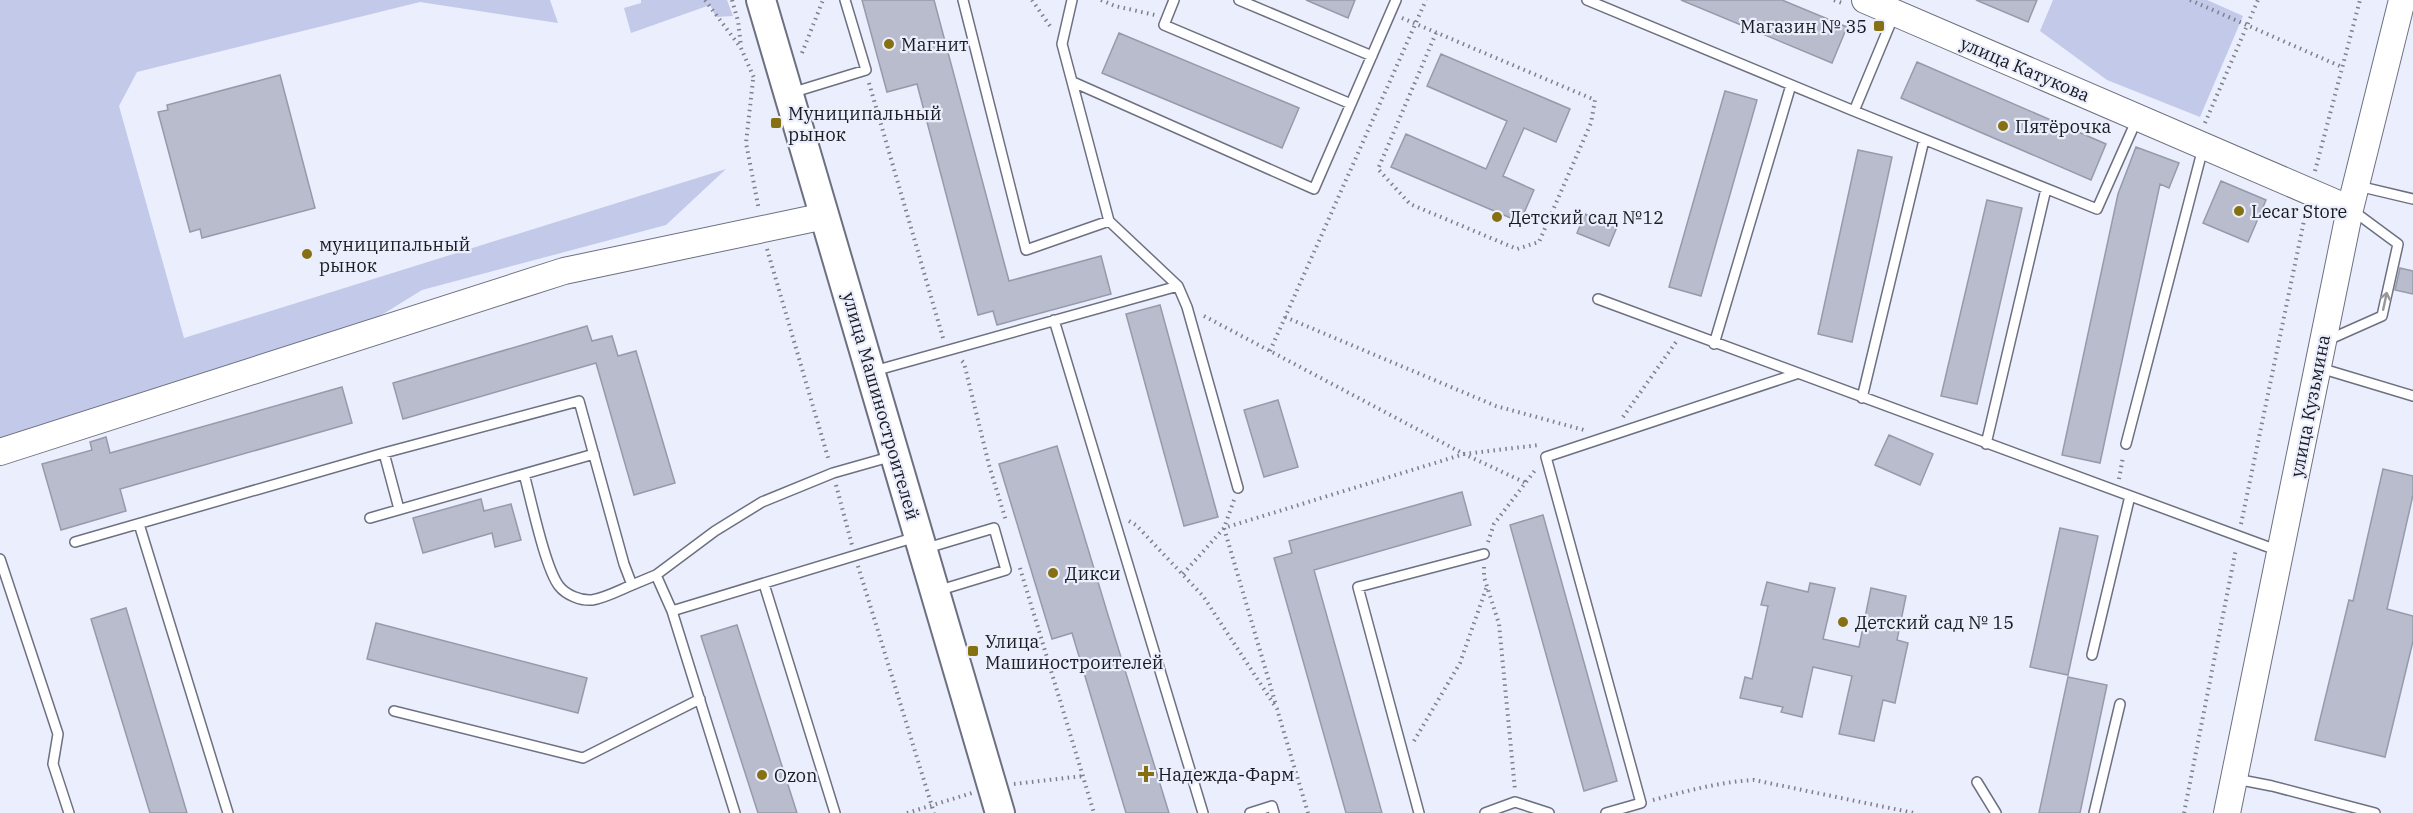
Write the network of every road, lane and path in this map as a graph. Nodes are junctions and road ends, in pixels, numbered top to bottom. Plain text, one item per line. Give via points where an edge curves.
1 (732, 0) edge
2 (761, 0) edge
3 (823, 0) edge
4 (845, 0) edge
5 (963, 0) edge
6 (1032, 0) edge
7 (1072, 0) edge
8 (1101, 0) edge
9 (1174, 0) edge
10 (1239, 0) edge
11 (1396, 0) edge
12 (1426, 0) edge
13 (1587, 0) edge
14 (1866, 0) edge
15 (2190, 0) edge
16 (2258, 0) edge
17 (2360, 0) edge
18 (2403, 0) edge
19 (1390, 13) junction
20 (1895, 13) junction
21 (1167, 18) junction
22 (1416, 24) junction
23 (2247, 25) junction
24 (1436, 33) junction
25 (1062, 44) junction
26 (741, 48) dead end
27 (1372, 56) junction
28 (801, 57) dead end
29 (2342, 67) junction
30 (866, 70) junction
31 (753, 80) dead end
32 (1073, 82) junction
33 (1791, 85) junction
34 (789, 93) junction
35 (1351, 104) junction
36 (1854, 111) junction
37 (2138, 117) junction
38 (1924, 140) junction
39 (2201, 144) junction
40 (2046, 189) junction
41 (2310, 191) junction
42 (2353, 197) junction
43 (2413, 199) edge
44 (825, 216) junction
45 (1108, 221) junction
46 (762, 230) junction
47 (1178, 285) junction
48 (1598, 299) dead end
49 (1187, 307) junction
50 (1285, 317) junction
51 (1054, 320) junction
52 (1683, 332) junction
53 (1714, 344) junction
54 (948, 350) junction
55 (1270, 351) junction
56 (2321, 355) junction
57 (870, 372) junction
58 (1796, 374) junction
59 (2413, 396) edge
60 (1862, 398) junction
61 (1609, 436) junction
62 (1542, 444) dead end
63 (1986, 444) junction
64 (2126, 444) joint
65 (0, 452) edge
66 (384, 453) junction
67 (594, 454) junction
68 (1464, 454) junction
69 (895, 456) junction
70 (1546, 457) junction
71 (832, 473) junction
72 (524, 474) junction
73 (1526, 483) junction
74 (1238, 488) joint
75 (2117, 491) junction
76 (2130, 496) junction
77 (399, 509) junction
78 (1111, 510) junction
79 (370, 518) dead end
80 (1007, 523) dead end
81 (139, 524) junction
82 (1224, 528) junction
83 (2238, 536) junction
84 (75, 542) dead end
85 (920, 543) junction
86 (2281, 552) junction
87 (1484, 554) junction
88 (855, 556) junction
89 (1017, 557) dead end
90 (0, 559) edge
91 (1183, 574) junction
92 (656, 575) junction
93 (764, 584) junction
94 (632, 585) junction
95 (1487, 585) junction
96 (935, 592) junction
97 (672, 611) junction
98 (2092, 655) dead end
99 (700, 699) junction
100 (2120, 704) dead end
101 (1277, 709) junction
102 (394, 711) dead end
103 (1405, 758) junction
104 (1083, 776) junction
105 (2234, 779) junction
106 (1977, 782) dead end
107 (992, 786) junction
108 (1515, 802) junction
109 (1641, 803) junction
110 (932, 805) junction
111 (69, 813) edge
112 (228, 813) edge
113 (735, 813) edge
114 (835, 813) edge
115 (906, 813) edge
116 (934, 813) edge
117 (1000, 813) edge
118 (1094, 813) edge
119 (1203, 813) edge
120 (1250, 813) edge
121 (1274, 813) edge
122 (1308, 813) edge
123 (1419, 813) edge
124 (1485, 813) edge
125 (1549, 813) edge
126 (1606, 813) edge
127 (1914, 813) edge
128 (1996, 813) edge
129 (2094, 813) edge
130 (2184, 813) edge
131 (2227, 813) edge
132 (2375, 813) edge

1 - 26 path
2 - 34 main road, улица Машиностроителей
3 - 28 path
4 - 30 lane
5 - 45 lane via 1026,250
6 - 25 path
7 - 25 lane
8 - 21 path
9 - 21 lane
10 - 27 lane
11 - 19 lane
12 - 22 path
13 - 33 lane
14 - 20 street, улица Катукова
15 - 23 path
16 - 23 path
17 - 29 path
18 - 42 street, улица Кузьмина
19 - 22 path
19 - 27 lane
20 - 36 lane
20 - 37 street, улица Катукова
21 - 35 lane via 1164,25
22 - 24 path
22 - 50 path
23 - 29 path
23 - 39 path via 2209,112
24 - 24 path via 1595,100 1591,123 1539,242 1516,249 1410,204 1378,169
25 - 32 lane
27 - 35 lane
29 - 41 path
30 - 34 lane
30 - 54 path
31 - 46 path via 746,143
32 - 35 lane via 1314,189
32 - 45 lane
33 - 36 lane
33 - 53 lane
34 - 44 main road, улица Машиностроителей
36 - 38 lane
37 - 39 street, улица Катукова
37 - 40 lane via 2097,209
38 - 40 lane
38 - 60 lane
39 - 41 street, улица Катукова
39 - 64 lane
40 - 63 lane
41 - 42 street, улица Катукова
41 - 83 path
42 - 43 lane
42 - 56 street, улица Кузьмина
56 -> 42 lane via 2382,316 2398,244
44 - 46 street
44 - 57 main road, улица Машиностроителей
45 - 47 lane
46 - 65 street via 564,271
46 - 71 path
47 - 49 lane
47 - 51 lane
48 - 52 lane
49 - 55 path
49 - 74 lane
50 - 55 path
50 - 61 path via 1496,406
51 - 54 lane
51 - 78 lane
52 - 53 lane
52 - 61 path
53 - 58 lane
54 - 57 lane
54 - 80 path via 964,363
55 - 68 path
56 - 59 lane
56 - 86 street, улица Кузьмина
57 - 69 main road, улица Машиностроителей
58 - 60 lane
58 - 61 lane
60 - 63 lane
61 - 70 lane
62 - 68 path
63 - 75 lane
64 - 75 path
66 - 67 lane via 579,401
66 - 77 lane
66 - 81 lane
67 - 72 lane
67 - 94 lane
68 - 73 path
68 - 82 path
69 - 71 lane
69 - 85 main road, улица Машиностроителей
70 - 73 path
70 - 109 lane
71 - 88 path
71 - 92 lane via 762,502 714,531
72 - 77 lane
72 - 94 lane via 553,577 560,587 572,597 592,600
73 - 87 path via 1494,525
74 - 82 path
75 - 76 lane
76 - 83 lane
76 - 98 lane
77 - 79 lane
78 - 91 path via 1136,525
78 - 119 lane
81 - 84 lane
81 - 112 lane
82 - 91 path
82 - 101 path
83 - 86 lane
83 - 130 path
85 - 88 lane
85 - 96 main road, улица Машиностроителей
85 - 96 lane via 994,528 1006,570
86 - 105 street, улица Кузьмина
87 - 95 path
87 - 103 lane via 1358,587
88 - 93 lane
88 - 110 path
89 - 104 path
90 - 111 lane via 58,734 53,764
91 - 101 path via 1203,596
92 - 94 lane
92 - 97 lane
93 - 97 lane
93 - 114 lane
95 - 103 path via 1460,663
95 - 108 path via 1499,624
96 - 107 main road, улица Машиностроителей
97 - 99 lane
99 - 102 lane via 583,758
99 - 113 lane
100 - 129 lane
101 - 122 path
103 - 123 lane
104 - 107 path
104 - 118 path
105 - 131 street, улица Кузьмина
105 - 132 lane
106 - 128 lane
107 - 110 path
107 - 117 main road, улица Машиностроителей
108 - 124 lane
108 - 125 lane
109 - 126 lane
109 - 127 path via 1708,785 1754,780
110 - 115 path
110 - 116 path
120 - 121 lane via 1272,806

